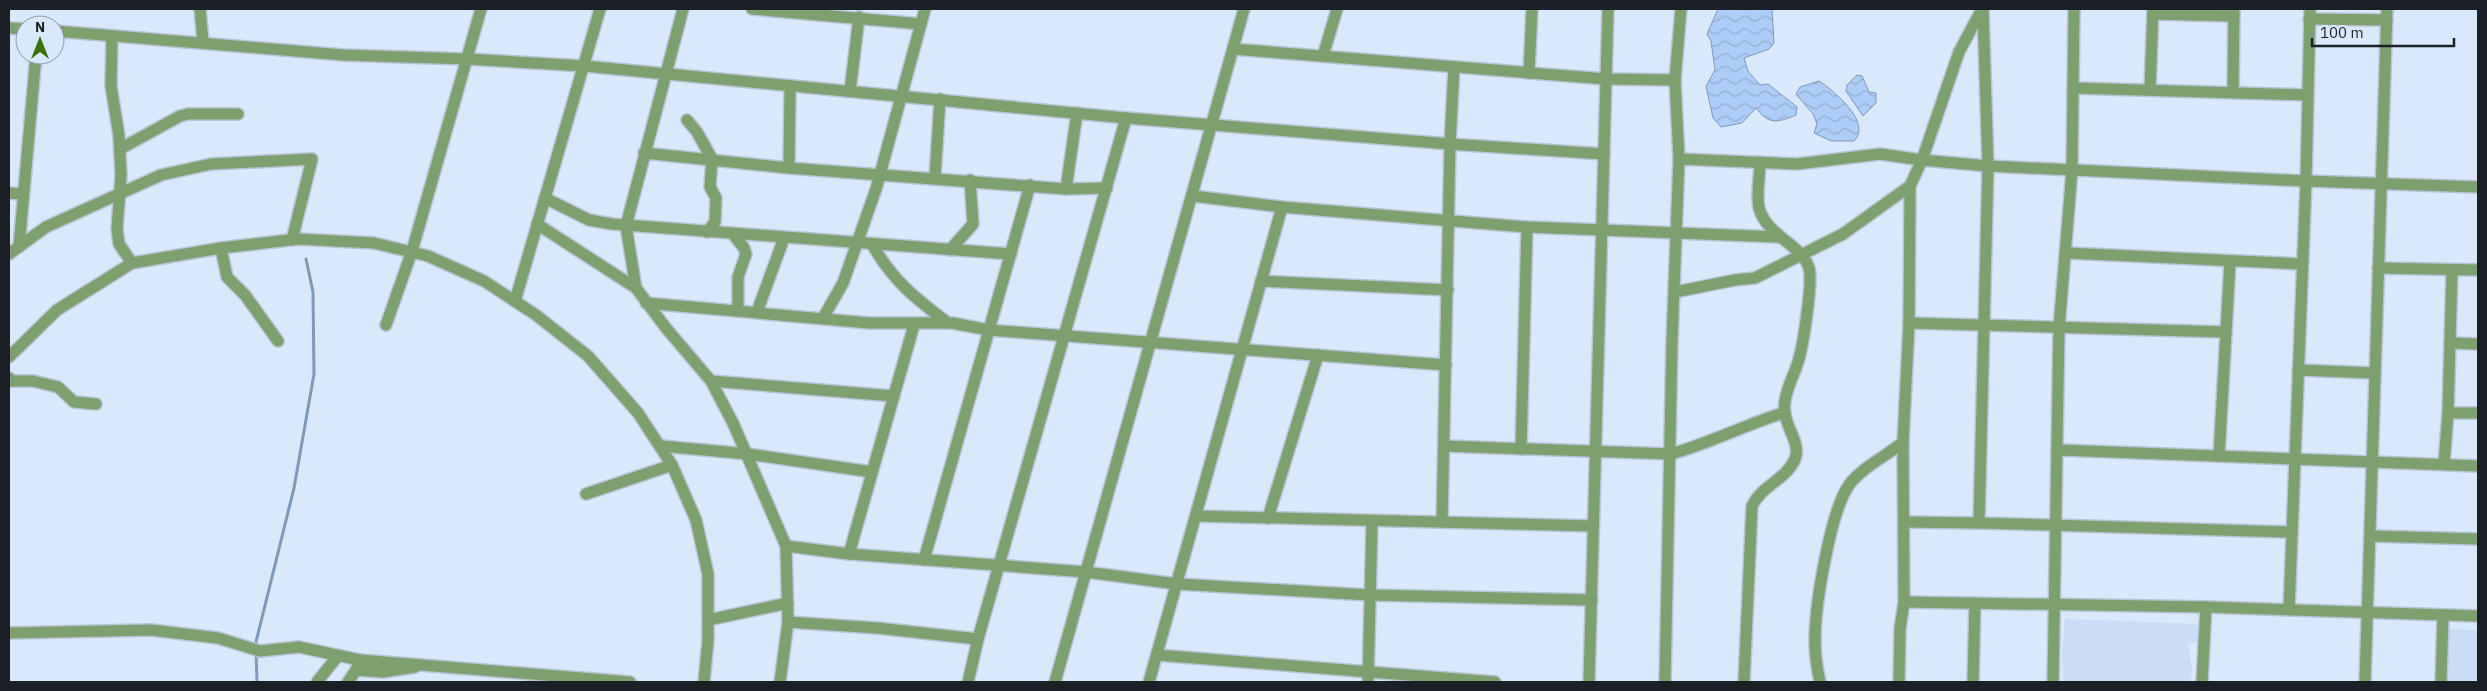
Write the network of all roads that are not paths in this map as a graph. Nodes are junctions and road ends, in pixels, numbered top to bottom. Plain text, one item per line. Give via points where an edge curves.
1 (200, 9) edge
2 (480, 9) edge
3 (600, 9) edge
4 (683, 9) edge
5 (752, 9) edge
6 (764, 9) edge
7 (925, 9) edge
8 (1244, 9) edge
9 (1337, 9) edge
10 (1532, 9) edge
11 (1608, 9) edge
12 (1681, 9) edge
13 (1983, 9) edge
14 (2074, 9) edge
15 (2153, 11) edge
16 (2234, 12) edge
17 (843, 13) edge
18 (2310, 14) edge
19 (2387, 14) edge
20 (859, 17) junction
21 (921, 24) junction
22 (65, 32) edge
23 (112, 36) junction
24 (204, 42) junction
25 (1233, 49) junction
26 (1323, 56) junction
27 (468, 59) junction
28 (35, 65) edge
29 (584, 66) junction
30 (1454, 67) junction
31 (1530, 73) junction
32 (665, 75) junction
33 (1606, 79) junction
34 (1675, 80) junction
35 (790, 87) junction
36 (2074, 88) junction
37 (2150, 90) junction
38 (850, 91) junction
39 (2233, 92) junction
40 (901, 95) junction
41 (2307, 95) junction
42 (940, 99) junction
43 (1077, 113) junction
44 (238, 114) dead end
45 (1126, 118) junction
46 (687, 120) dead end
47 (1212, 125) junction
48 (1450, 144) junction
49 (120, 149) junction
50 (644, 153) junction
51 (1604, 154) junction
52 (712, 159) junction
53 (1679, 159) junction
54 (1922, 160) junction
55 (1760, 162) junction
56 (1988, 166) junction
57 (789, 168) junction
58 (2072, 170) junction
59 (879, 174) junction
60 (935, 177) junction
61 (970, 180) junction
62 (2306, 181) junction
63 (2380, 184) junction
64 (1030, 185) junction
65 (1910, 186) junction
66 (2478, 187) edge
67 (1066, 188) junction
68 (1107, 188) junction
69 (120, 192) junction
70 (9, 193) edge
71 (22, 194) junction
72 (1193, 196) junction
73 (545, 198) junction
74 (1282, 207) junction
75 (1449, 221) junction
76 (538, 224) junction
77 (626, 226) junction
78 (1527, 227) junction
79 (1600, 230) junction
80 (707, 232) junction
81 (1677, 232) junction
82 (733, 234) junction
83 (1778, 237) junction
84 (784, 238) junction
85 (292, 240) junction
86 (858, 243) junction
87 (872, 244) junction
88 (19, 247) junction
89 (221, 248) junction
90 (950, 250) junction
91 (412, 251) junction
92 (2067, 253) junction
93 (9, 254) edge
94 (1011, 254) junction
95 (1802, 255) junction
96 (2230, 262) junction
97 (132, 263) junction
98 (2302, 264) junction
99 (2378, 268) junction
100 (2452, 270) junction
101 (2478, 270) edge
102 (1261, 281) junction
103 (636, 288) junction
104 (1448, 290) junction
105 (1675, 292) junction
106 (515, 301) junction
107 (646, 303) junction
108 (738, 311) junction
109 (757, 312) junction
110 (823, 318) junction
111 (1909, 323) junction
112 (948, 324) junction
113 (386, 325) dead end
114 (914, 325) junction
115 (1984, 326) junction
116 (2059, 328) junction
117 (989, 330) junction
118 (2226, 332) junction
119 (1064, 336) junction
120 (278, 341) dead end
121 (1150, 342) junction
122 (2450, 343) junction
123 (2478, 344) edge
124 (1242, 349) junction
125 (1318, 355) junction
126 (9, 357) edge
127 (1446, 365) junction
128 (2298, 370) junction
129 (2375, 373) junction
130 (9, 378) edge
131 (711, 382) junction
132 (894, 396) junction
133 (96, 404) dead end
134 (1783, 413) junction
135 (2448, 413) junction
136 (2478, 413) edge
137 (1903, 442) junction
138 (661, 446) junction
139 (1444, 446) junction
140 (1521, 449) junction
141 (2059, 450) junction
142 (1595, 451) junction
143 (748, 454) junction
144 (1671, 454) junction
145 (2219, 456) junction
146 (2295, 458) junction
147 (2371, 461) junction
148 (2444, 464) junction
149 (672, 465) junction
150 (2478, 466) edge
151 (872, 472) junction
152 (586, 494) dead end
153 (1196, 516) junction
154 (1268, 518) junction
155 (1372, 521) junction
156 (1442, 522) junction
157 (1905, 522) junction
158 (1979, 522) junction
159 (2057, 525) junction
160 (1593, 526) junction
161 (2292, 532) junction
162 (2370, 536) junction
163 (2478, 539) edge
164 (786, 546) junction
165 (849, 554) junction
166 (924, 560) junction
167 (998, 566) junction
168 (1086, 572) junction
169 (1177, 584) junction
170 (1369, 595) junction
171 (1592, 600) junction
172 (1904, 602) junction
173 (788, 603) junction
174 (1975, 603) junction
175 (2054, 604) junction
176 (2206, 608) junction
177 (2289, 610) junction
178 (2367, 612) junction
179 (2443, 615) junction
180 (2478, 616) edge
181 (708, 620) junction
182 (788, 622) junction
183 (9, 633) edge
184 (978, 638) junction
185 (1157, 655) junction
186 (337, 657) junction
187 (425, 664) junction
188 (358, 665) junction
189 (383, 677) edge
190 (1368, 677) edge
191 (546, 679) edge
192 (317, 682) edge
193 (348, 682) edge
194 (630, 682) edge
195 (704, 682) edge
196 (780, 682) edge
197 (968, 682) edge
198 (1055, 682) edge
199 (1150, 682) edge
200 (1495, 682) edge
201 (1589, 682) edge
202 (1665, 682) edge
203 (1744, 682) edge
204 (1820, 682) edge
205 (1899, 682) edge
206 (1973, 682) edge
207 (2053, 682) edge
208 (2202, 682) edge
209 (2365, 682) edge
210 (2441, 682) edge

1 - 24 street
2 - 27 street
3 - 29 street
4 - 32 street
5 - 6 street
6 - 17 street
7 - 21 street
8 - 25 street
9 - 26 street
10 - 31 street
11 - 33 street
12 - 34 street
13 - 54 street via 1960,52
13 - 56 street
14 - 36 street
15 - 16 street
15 - 37 street
16 - 39 street
17 - 20 street
18 - 19 street
18 - 41 street
19 - 63 street
20 - 21 street
20 - 38 street
21 - 40 street
22 - 23 street
23 - 24 street
23 - 49 street via 111,91
24 - 27 street via 343,55
25 - 26 street
25 - 47 street
26 - 30 street
27 - 29 street
27 - 91 street
28 - 71 street
29 - 32 street
29 - 73 street
30 - 31 street
30 - 48 street
31 - 33 street
32 - 35 street
32 - 50 street
33 - 34 street
33 - 51 street
34 - 53 street
35 - 38 street
35 - 57 street
36 - 37 street
36 - 58 street
37 - 39 street
38 - 40 street
39 - 41 street
40 - 42 street
40 - 59 street
41 - 62 street
42 - 43 street
42 - 60 street
43 - 45 street
43 - 67 street
44 - 49 street via 180,116
45 - 47 street
45 - 68 street
46 - 52 street
47 - 48 street
47 - 72 street
48 - 51 street
48 - 75 street
49 - 69 street
50 - 52 street
50 - 77 street
51 - 79 street
52 - 57 street
52 - 80 street via 710,187 716,198 715,222
53 - 55 street
53 - 81 street
54 - 55 street via 1880,154 1823,162
54 - 56 street
54 - 65 street
55 - 83 street via 1759,207
56 - 58 street
56 - 115 street
57 - 59 street
58 - 62 street
58 - 92 street
59 - 60 street
59 - 86 street
60 - 61 street
61 - 64 street
61 - 90 street via 973,224
62 - 63 street
62 - 98 street
63 - 66 street
63 - 99 street
64 - 67 street
64 - 94 street
65 - 95 street via 1843,234
65 - 111 street
67 - 68 street
68 - 119 street
69 - 85 street via 162,175 211,164 312,159
69 - 88 street via 46,226
69 - 97 street via 117,214 119,244
70 - 71 street
71 - 88 street
72 - 74 street
72 - 121 street
73 - 76 street
73 - 77 street via 589,220
74 - 75 street
74 - 102 street
75 - 78 street
75 - 104 street
76 - 103 street
76 - 106 street
77 - 80 street
77 - 103 street
78 - 79 street
78 - 140 street
79 - 81 street
79 - 142 street via 1600,343
80 - 82 street
81 - 83 street
81 - 105 street
82 - 84 street
82 - 108 street via 746,254 738,277
83 - 95 street
84 - 86 street
84 - 109 street
85 - 89 street
85 - 91 street via 374,243
86 - 87 street
86 - 110 street
87 - 90 street
87 - 112 street via 897,281
88 - 93 street
89 - 97 street
89 - 120 street via 227,277 246,295
90 - 94 street
91 - 106 street via 484,281
91 - 113 street
92 - 96 street
92 - 116 street
94 - 117 street
95 - 105 street via 1754,278
95 - 134 street via 1810,275 1808,301 1799,360 1786,391
96 - 98 street
96 - 118 street
97 - 126 street via 57,310
98 - 128 street
99 - 100 street
99 - 129 street
100 - 101 street
100 - 122 street
102 - 104 street
102 - 124 street
103 - 107 street
104 - 127 street
105 - 144 street
106 - 138 street via 588,356 621,391
107 - 108 street
107 - 131 street
108 - 109 street
109 - 110 street
110 - 114 street
111 - 115 street
111 - 137 street
112 - 114 street
112 - 117 street
114 - 132 street
115 - 116 street
115 - 158 street
116 - 118 street
116 - 141 street
117 - 119 street
117 - 166 street
118 - 145 street
119 - 121 street
119 - 167 street
121 - 124 street
121 - 168 street
122 - 123 street
122 - 135 street
124 - 125 street
124 - 153 street
125 - 127 street
125 - 154 street
127 - 139 street
128 - 129 street
128 - 146 street
129 - 147 street
130 - 133 street via 11,381 58,387 74,402
131 - 132 street
131 - 143 street
132 - 151 street
134 - 144 street via 1753,422 1704,445
134 - 203 street via 1797,448 1794,460 1784,474 1758,494 1752,506
135 - 136 street
135 - 148 street
137 - 157 street
137 - 204 street via 1850,483 1839,502 1825,561 1815,640
138 - 143 street
138 - 149 street
139 - 140 street
139 - 156 street
140 - 142 street
141 - 145 street
141 - 159 street
142 - 144 street
142 - 160 street
143 - 151 street
143 - 164 street
144 - 202 street
145 - 146 street
146 - 147 street
146 - 161 street
147 - 148 street
147 - 162 street
148 - 150 street
149 - 152 street
149 - 181 street via 696,520 708,574
151 - 165 street
153 - 154 street
153 - 169 street
154 - 155 street
155 - 156 street
155 - 170 street
156 - 160 street
157 - 158 street
157 - 172 street
158 - 159 street
159 - 161 street
159 - 175 street
160 - 171 street
161 - 177 street
162 - 163 street
162 - 178 street
164 - 165 street
164 - 173 street
165 - 166 street
166 - 167 street
167 - 168 street
167 - 184 street
168 - 169 street
168 - 198 street
169 - 170 street
169 - 185 street
170 - 171 street
170 - 190 street
171 - 201 street
172 - 174 street
172 - 205 street
173 - 181 street
173 - 182 street
174 - 175 street
174 - 206 street
175 - 176 street
175 - 207 street
176 - 177 street
176 - 208 street
177 - 178 street
178 - 179 street
178 - 209 street
179 - 180 street
179 - 210 street
181 - 195 street
182 - 184 street
182 - 196 street
183 - 186 street via 151,630 218,638 260,651 299,647
184 - 197 street
185 - 190 street
185 - 199 street
186 - 188 street
186 - 192 street
187 - 188 street
187 - 189 street
187 - 191 street
188 - 189 street
188 - 193 street
190 - 200 street
191 - 194 street

